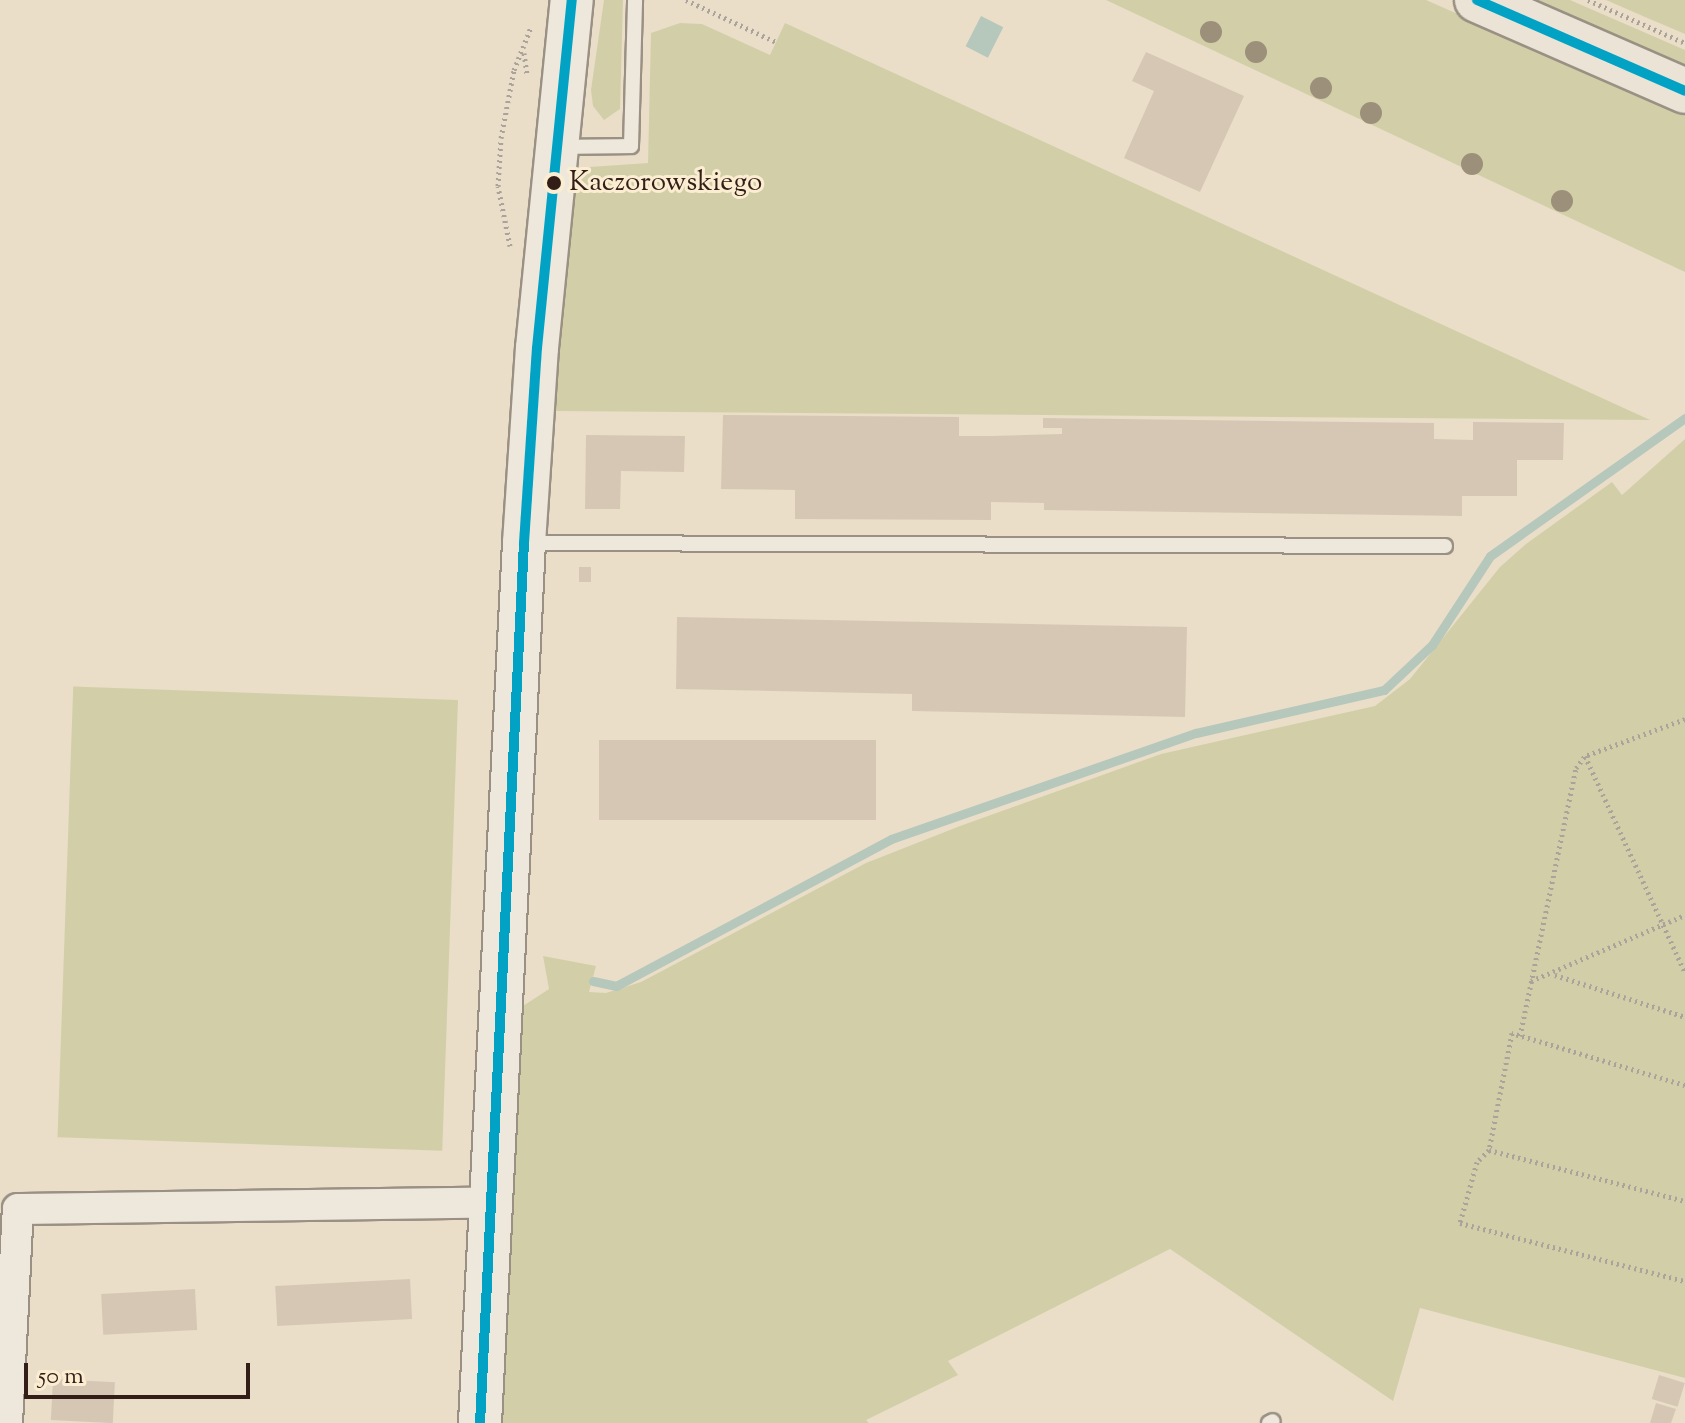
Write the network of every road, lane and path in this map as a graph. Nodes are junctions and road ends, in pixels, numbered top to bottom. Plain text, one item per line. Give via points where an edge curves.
1 (572, 0) edge
2 (635, 0) edge
3 (686, 0) edge
4 (1477, 0) edge
5 (1588, 0) edge
6 (534, 16) dead end
7 (776, 42) dead end
8 (1685, 43) edge
9 (1685, 91) edge
10 (557, 147) junction
11 (514, 253) dead end
12 (524, 543) junction
13 (1445, 546) dead end
14 (1685, 719) edge
15 (1585, 756) junction
16 (1685, 915) edge
17 (1663, 926) junction
18 (1685, 972) edge
19 (1555, 975) junction
20 (1531, 981) junction
21 (1685, 1017) edge
22 (1520, 1036) junction
23 (1685, 1085) edge
24 (1489, 1150) junction
25 (1685, 1201) edge
26 (491, 1202) junction
27 (1685, 1281) edge
28 (7, 1423) edge
29 (480, 1423) edge

1 - 10 street
2 - 10 lane via 631,146 592,151
3 - 7 path
4 - 9 main road
5 - 8 path
6 - 11 path via 506,98 498,186
10 - 12 street
12 - 13 lane
12 - 26 street
14 - 15 path
15 - 17 path
15 - 20 path via 1576,768
16 - 17 path
17 - 18 path
17 - 19 path
19 - 20 path
19 - 21 path
20 - 22 path
22 - 23 path
22 - 24 path via 1512,1033
24 - 25 path
24 - 27 path via 1477,1162 1460,1223
26 - 28 street via 18,1209
26 - 29 street

